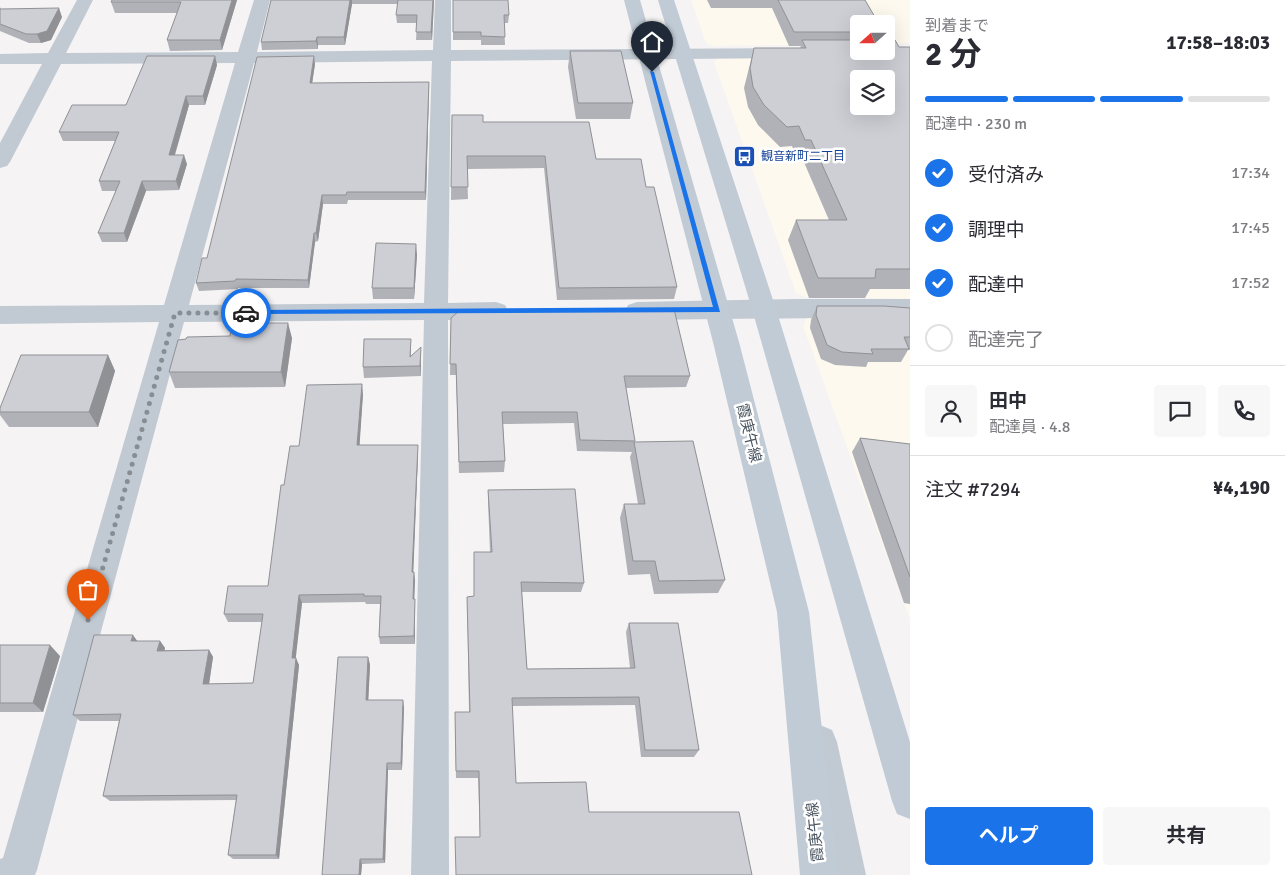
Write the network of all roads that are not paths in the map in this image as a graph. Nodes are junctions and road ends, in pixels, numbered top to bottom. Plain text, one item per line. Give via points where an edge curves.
1 (85, 0) edge
2 (262, 0) edge
3 (443, 0) edge
4 (632, 0) edge
5 (666, 0) edge
6 (813, 52) edge
7 (684, 53) junction
8 (646, 54) junction
9 (442, 55) junction
10 (246, 56) junction
11 (0, 59) edge
12 (54, 59) junction
13 (0, 162) edge
14 (910, 308) edge
15 (764, 309) junction
16 (718, 310) junction
17 (436, 311) junction
18 (516, 311) edge
19 (615, 311) edge
20 (175, 313) junction
21 (0, 315) edge
22 (793, 612) junction
23 (910, 801) edge
24 (9, 875) edge
25 (430, 875) edge
26 (819, 875) edge
27 (847, 875) edge

1 - 12 street
2 - 10 street
3 - 9 street
4 - 8 street, 霞庚午線
5 - 7 street
6 - 7 street
7 - 8 street
7 - 15 street
8 - 9 street
8 - 16 street, 霞庚午線
9 - 10 street
9 - 17 street
10 - 12 street
10 - 20 street
11 - 12 street
12 - 13 street
14 - 15 street
15 - 16 street
15 - 23 street
16 - 19 street
16 - 22 street, 霞庚午線
17 - 18 street
17 - 20 street
17 - 25 street
20 - 21 street
20 - 24 street via 18,870
22 - 26 street, 霞庚午線
22 - 27 street

